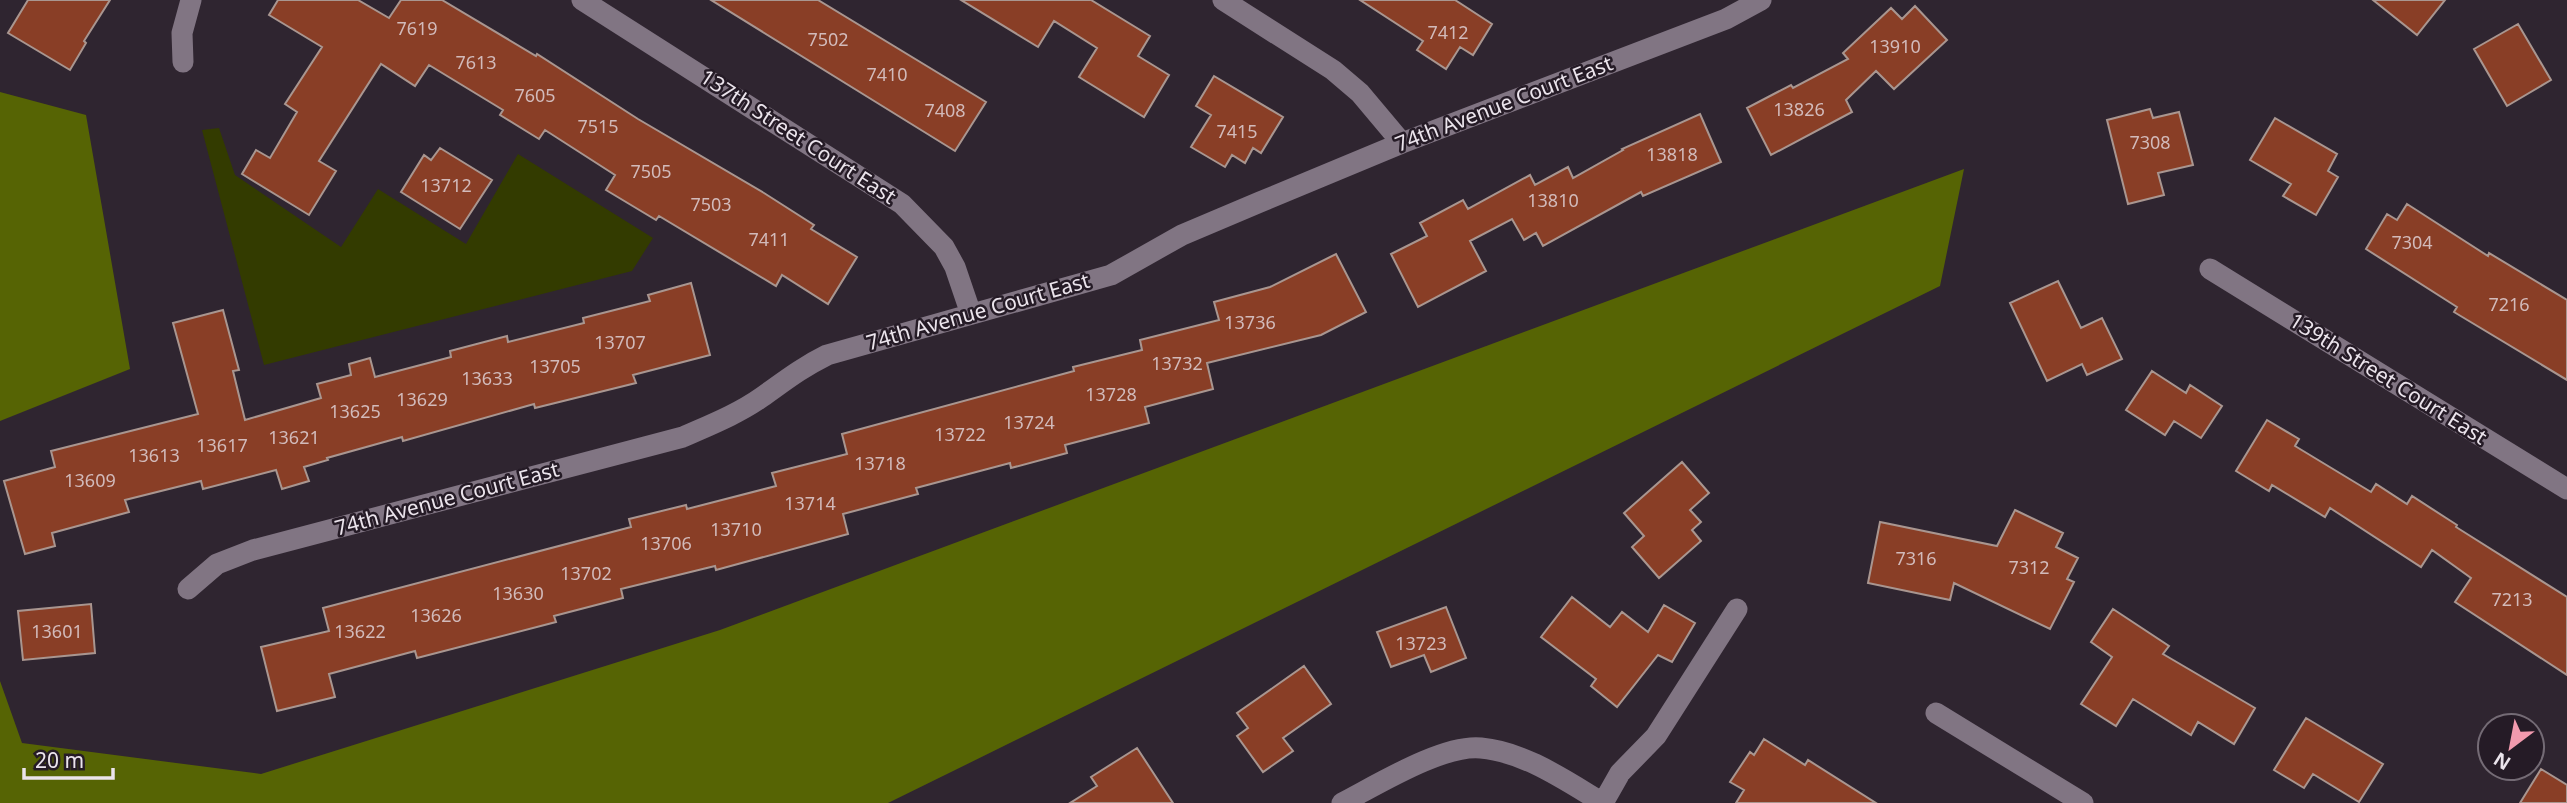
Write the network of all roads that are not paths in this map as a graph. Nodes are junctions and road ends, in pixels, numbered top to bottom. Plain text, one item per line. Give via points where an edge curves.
1 (191, 0) edge
2 (582, 0) edge
3 (1223, 0) edge
4 (1761, 0) edge
5 (183, 62) dead end
6 (1402, 143) junction
7 (2210, 269) dead end
8 (971, 314) junction
9 (2567, 489) edge
10 (188, 589) dead end
11 (1737, 609) dead end
12 (1936, 713) dead end
13 (1342, 803) edge
14 (1603, 803) edge
15 (2083, 803) edge

1 - 5 street via 182,33
2 - 8 street, 137th Street Court East via 902,204 944,247
3 - 6 street via 1334,70
4 - 6 street, 74th Avenue Court East via 1726,19
6 - 8 street, 74th Avenue Court East via 1182,234 1111,275
7 - 9 street, 139th Street Court East
8 - 10 street, 74th Avenue Court East via 827,355 723,420 683,437 253,550 217,564
11 - 14 street via 1656,736 1619,773
12 - 15 street
13 - 14 street via 1419,764 1455,750 1479,747 1521,758

